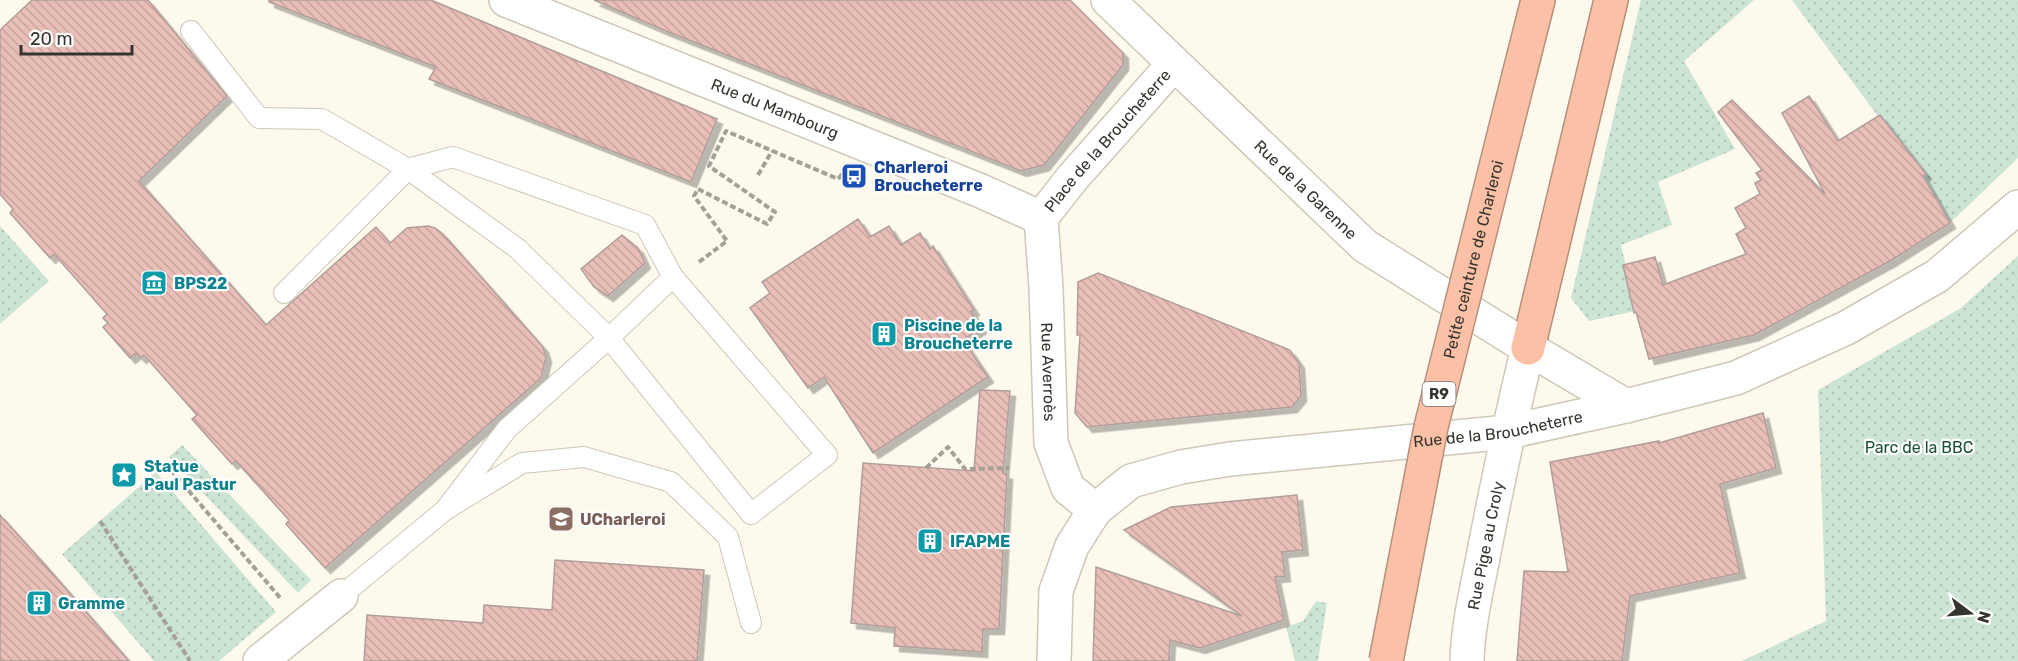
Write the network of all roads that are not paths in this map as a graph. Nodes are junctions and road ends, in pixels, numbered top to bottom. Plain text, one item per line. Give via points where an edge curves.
1 (506, 0) edge
2 (1108, 0) edge
3 (1538, 0) edge
4 (1611, 0) edge
5 (191, 31) dead end
6 (1174, 64) junction
7 (408, 169) junction
8 (2018, 207) edge
9 (1041, 218) junction
10 (673, 277) junction
11 (284, 293) dead end
12 (609, 338) junction
13 (1528, 348) junction
14 (1626, 406) junction
15 (1508, 432) junction
16 (445, 510) junction
17 (1095, 510) junction
18 (341, 596) joint
19 (751, 623) dead end
20 (260, 661) edge
21 (1054, 661) edge
22 (1386, 661) edge
23 (1467, 661) edge

1 - 9 street, Rue du Mambourg
2 - 6 street, Rue de la Garenne
3 - 22 highway, Petite ceinture de Charleroi / R9, bridge via 1431,427
4 - 13 highway
5 - 7 lane via 259,118 321,119
6 - 9 street, Place de la Broucheterre
6 - 13 street, Rue de la Garenne via 1365,246
7 - 10 lane via 453,158 645,225
7 - 11 lane
7 - 12 lane via 518,249
8 - 14 street, Rue de la Broucheterre via 1937,276 1846,328 1736,378
9 - 17 street, Rue Averroès via 1051,443 1068,488
10 - 12 lane
10 - 12 lane via 827,455 751,514
12 - 16 lane via 507,429
13 - 14 street, Rue de la Garenne
13 - 15 street, Rue Pige au Croly
14 - 15 street, Rue de la Broucheterre
15 - 17 street, Rue de la Broucheterre via 1181,467 1131,481
15 - 23 street, Rue Pige au Croly via 1468,638
16 - 18 lane
16 - 19 lane via 522,463 584,457 671,482 728,537
17 - 21 street, Rue de la Broucheterre via 1072,546 1056,591
18 - 20 street

